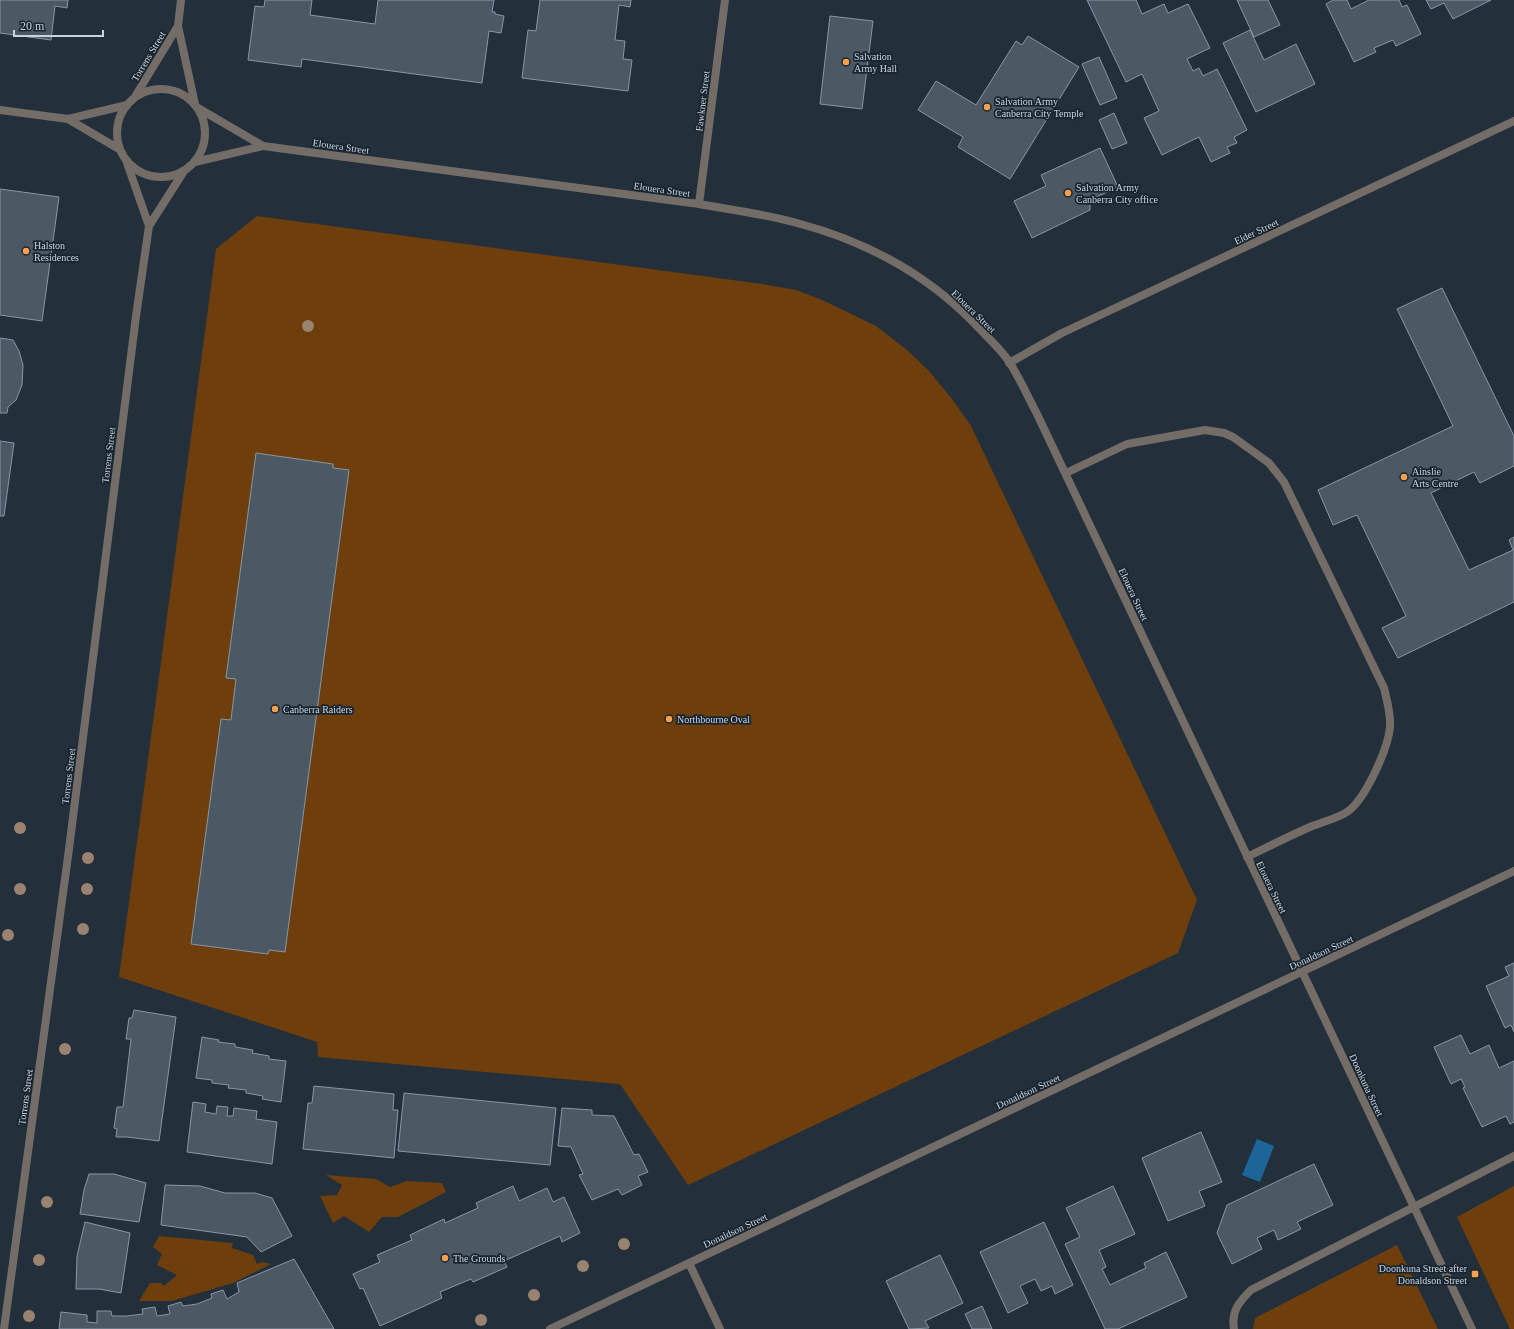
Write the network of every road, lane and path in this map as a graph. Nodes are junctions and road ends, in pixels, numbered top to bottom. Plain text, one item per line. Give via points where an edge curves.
1 (181, 0) edge
2 (725, 0) edge
3 (178, 26) junction
4 (136, 96) junction
5 (127, 105) junction
6 (196, 106) junction
7 (0, 110) edge
8 (68, 119) junction
9 (1514, 122) edge
10 (263, 146) junction
11 (119, 149) junction
12 (127, 162) junction
13 (196, 162) junction
14 (184, 171) junction
15 (699, 204) junction
16 (149, 226) junction
17 (1010, 362) junction
18 (1066, 473) junction
19 (1247, 857) junction
20 (1514, 871) edge
21 (1302, 972) junction
22 (1514, 1156) edge
23 (1414, 1207) junction
24 (689, 1263) junction
25 (4, 1329) edge
26 (550, 1329) edge
27 (720, 1329) edge
28 (1234, 1329) edge
29 (1472, 1329) edge

1 - 3 street, Torrens Street
2 - 15 street, Fawkner Street
3 - 4 street, Torrens Street
3 - 6 street, Torrens Street
4 - 5 street
4 - 6 street via 153,89 168,89 183,94
5 - 8 street
5 - 11 street via 117,126
6 - 10 street, Elouera Street
6 - 13 street via 203,118 206,133 203,148
7 - 8 street
8 - 11 street
9 - 17 street, Elder Street via 1069,330
10 - 13 street, Elouera Street
10 - 15 street, Elouera Street
11 - 12 street
12 - 14 street via 139,172 154,177 169,177
12 - 16 street, Torrens Street
13 - 14 street
14 - 16 street, Torrens Street
15 - 17 street, Elouera Street via 797,223 872,249 913,272 941,293 967,316
16 - 25 street, Torrens Street
17 - 18 street, Elouera Street
18 - 19 street, Elouera Street
18 - 19 street via 1127,444 1206,430 1233,437 1270,463 1284,482 1384,688 1390,726 1388,740 1355,805 1346,813
19 - 21 street, Elouera Street
20 - 21 street, Donaldson Street
21 - 23 street, Doonkuna Street
21 - 24 street, Donaldson Street
22 - 23 street
23 - 28 street via 1251,1290 1238,1303 1233,1322
23 - 29 street, Doonkuna Street
24 - 26 street, Donaldson Street
24 - 27 street

